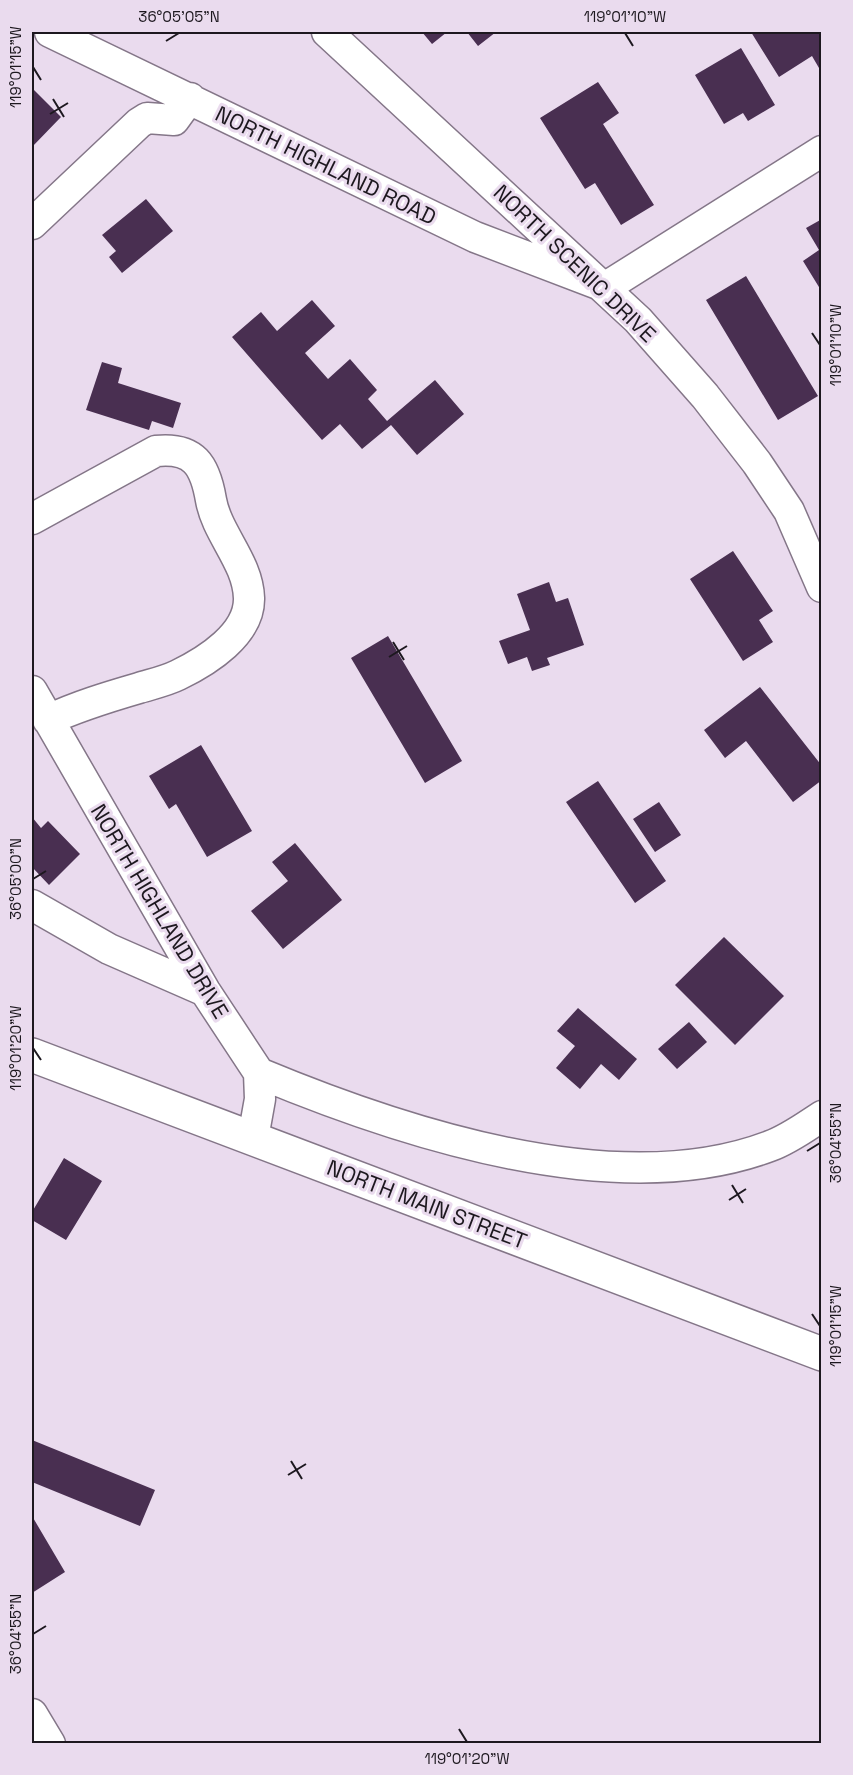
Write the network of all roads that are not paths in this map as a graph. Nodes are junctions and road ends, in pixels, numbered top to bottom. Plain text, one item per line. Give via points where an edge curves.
1 (50, 32) edge
2 (327, 32) edge
3 (190, 98) junction
4 (822, 151) edge
5 (32, 224) edge
6 (606, 287) junction
7 (32, 519) edge
8 (822, 587) edge
9 (32, 691) edge
10 (48, 720) junction
11 (32, 905) edge
12 (205, 991) junction
13 (32, 1055) edge
14 (260, 1073) junction
15 (822, 1116) edge
16 (253, 1138) junction
17 (822, 1354) edge
18 (32, 1713) edge
19 (50, 1743) edge

1 - 3 street, NORTH HIGHLAND ROAD
2 - 6 street, NORTH SCENIC DRIVE via 576,264
3 - 5 street via 174,120 147,118 139,123
3 - 6 street, NORTH HIGHLAND ROAD via 475,237
4 - 6 street
6 - 8 street, NORTH SCENIC DRIVE via 705,396 758,463 789,511
7 - 10 street via 156,451 176,449 192,456 203,470 214,518 239,564 249,598 243,625 217,651 177,676
9 - 10 street, NORTH HIGHLAND DRIVE
10 - 12 street, NORTH HIGHLAND DRIVE
11 - 12 street via 109,949
12 - 14 street, NORTH HIGHLAND DRIVE
13 - 16 main road, NORTH MAIN STREET
14 - 15 street via 371,1118 473,1146 624,1168 736,1156 772,1145
14 - 16 street
16 - 17 main road, NORTH MAIN STREET
18 - 19 street

